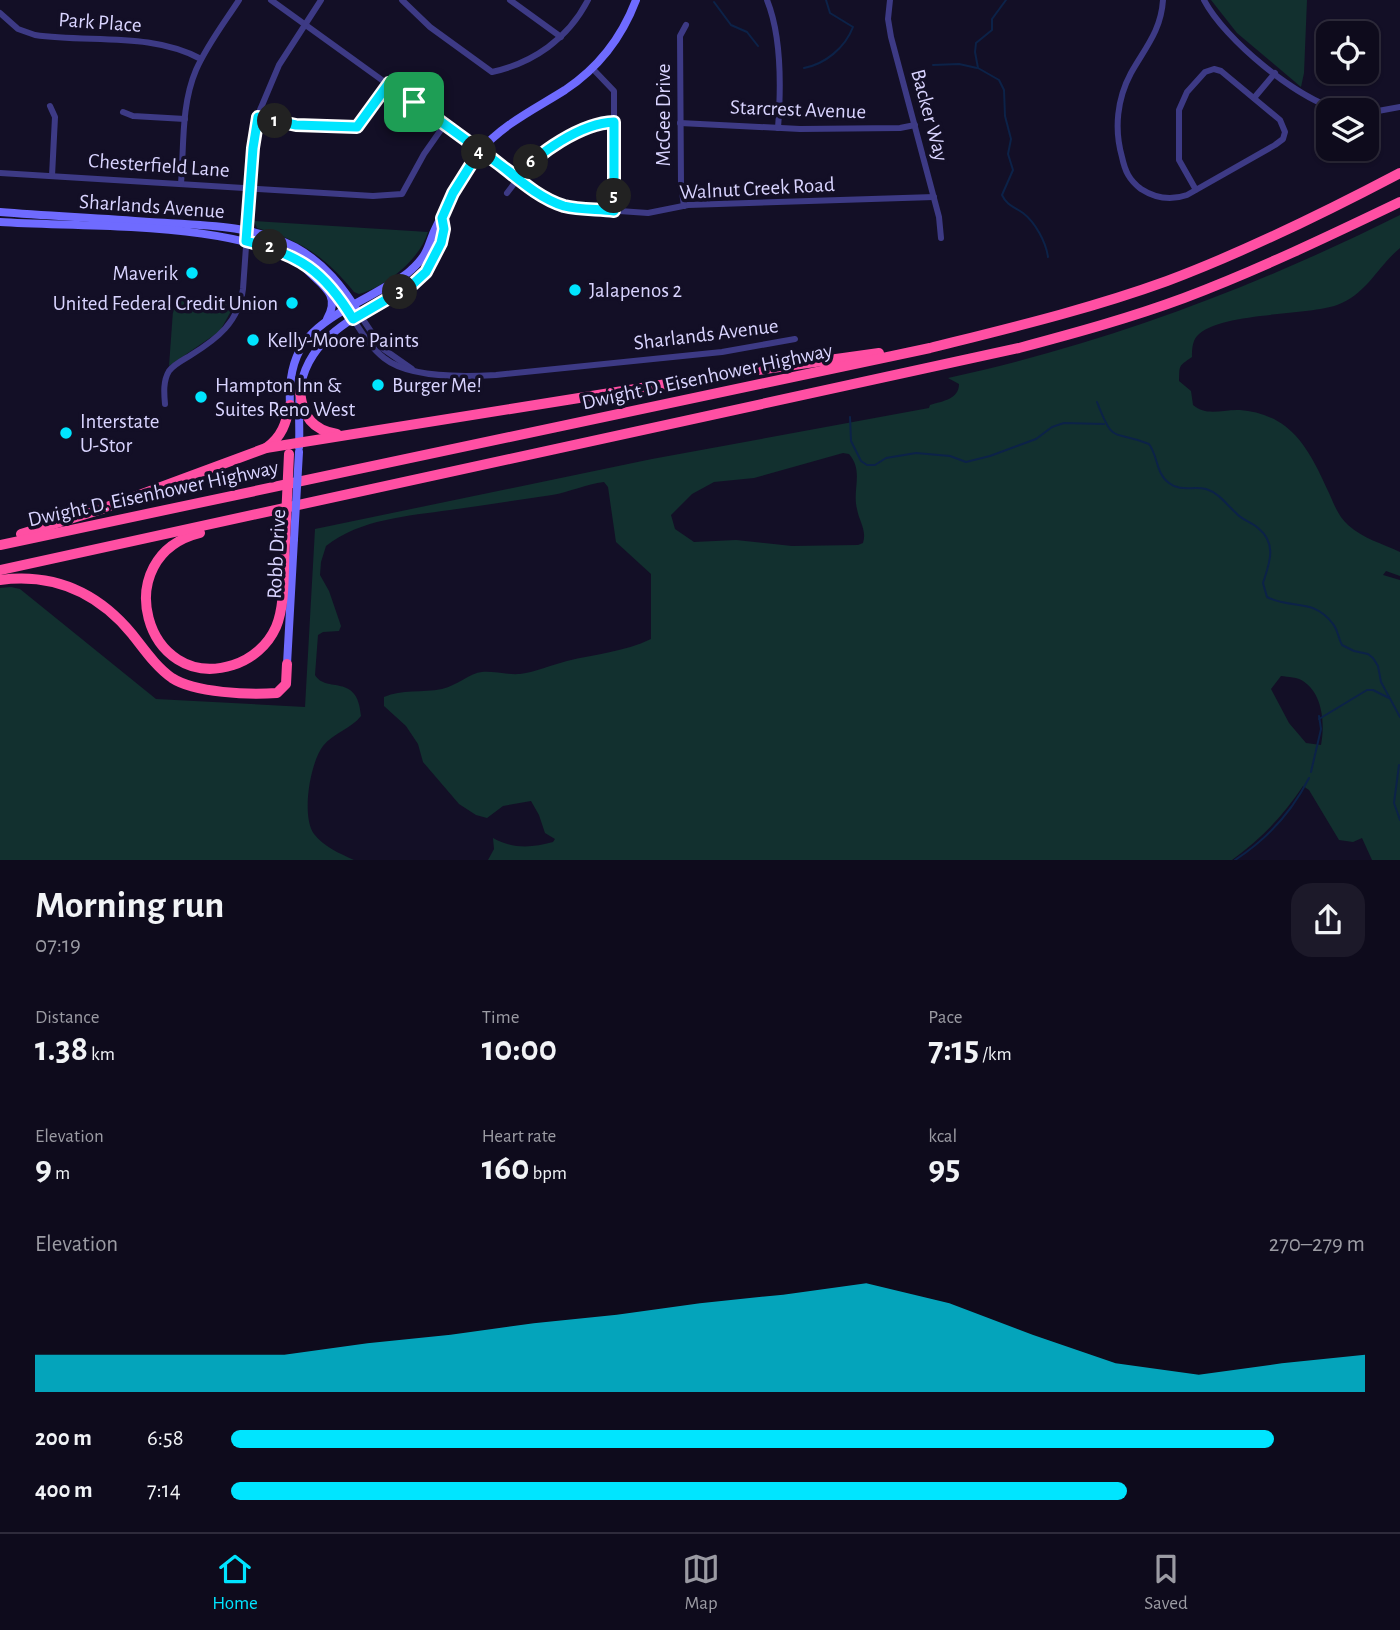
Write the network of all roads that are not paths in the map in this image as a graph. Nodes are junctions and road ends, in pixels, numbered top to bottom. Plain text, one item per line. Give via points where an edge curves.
1 (239, 0) edge
2 (271, 0) edge
3 (321, 0) edge
4 (402, 0) edge
5 (510, 0) edge
6 (588, 0) edge
7 (636, 0) edge
8 (767, 0) edge
9 (890, 0) edge
10 (1163, 0) edge
11 (1205, 0) edge
12 (0, 13) edge
13 (306, 23) junction
14 (686, 25) dead end
15 (561, 37) junction
16 (201, 58) junction
17 (592, 68) junction
18 (1275, 73) junction
19 (389, 83) junction
20 (1254, 98) junction
21 (1316, 102) edge
22 (50, 106) dead end
23 (1400, 107) edge
24 (1379, 111) edge
25 (124, 112) dead end
26 (258, 117) junction
27 (185, 119) junction
28 (614, 122) junction
29 (680, 123) junction
30 (445, 124) junction
31 (915, 125) junction
32 (778, 128) junction
33 (480, 150) junction
34 (0, 173) edge
35 (1400, 173) edge
36 (52, 176) junction
37 (518, 178) junction
38 (181, 184) junction
39 (250, 188) junction
40 (1196, 190) junction
41 (507, 193) dead end
42 (934, 197) junction
43 (1400, 202) edge
44 (684, 206) junction
45 (614, 211) junction
46 (0, 212) edge
47 (442, 218) junction
48 (0, 222) edge
49 (246, 237) junction
50 (941, 238) dead end
51 (298, 260) junction
52 (351, 307) junction
53 (357, 317) junction
54 (325, 322) junction
55 (795, 339) dead end
56 (930, 348) junction
57 (300, 392) junction
58 (165, 404) dead end
59 (290, 405) junction
60 (358, 434) junction
61 (266, 448) junction
62 (294, 449) junction
63 (324, 500) junction
64 (289, 540) junction
65 (0, 542) edge
66 (0, 570) edge
67 (0, 580) edge
68 (287, 664) joint

1 - 16 street
2 - 13 street, Walnut Creek Road
3 - 13 street
4 - 15 street via 430,27 492,72 529,60
5 - 15 street
6 - 15 street
7 - 17 main road via 618,37
8 - 32 street via 780,84
9 - 31 street, Backer Way via 890,29
10 - 40 street via 1156,32 1122,94 1117,125 1120,150 1131,181 1149,194 1175,198
11 - 18 street via 1233,37
12 - 16 street, Park Place via 18,29 35,35 162,44
13 - 19 street, Walnut Creek Road
13 - 26 street via 272,79
14 - 29 street, McGee Drive via 680,36
16 - 27 street
17 - 28 street via 614,91
17 - 33 main road via 504,128
18 - 20 street
18 - 21 street
19 - 26 street via 357,127 296,125
19 - 30 street, Walnut Creek Road
20 - 40 street via 1280,120 1283,139
20 - 40 street via 1214,69 1205,72 1187,92 1178,119 1180,160
22 - 36 street via 55,117
23 - 24 street
25 - 27 street
26 - 39 street
27 - 38 street
28 - 37 street via 593,124 537,156
28 - 45 street
29 - 32 street, Starcrest Avenue
29 - 44 street, McGee Drive
30 - 33 street, Walnut Creek Road
30 - 39 street, Chesterfield Lane via 402,194
31 - 32 street, Starcrest Avenue
31 - 42 street, Backer Way
33 - 37 street, Walnut Creek Road
33 - 47 main road
34 - 36 street, Chesterfield Lane
35 - 56 highway, Dwight D. Eisenhower Highway via 1280,233 1166,281 1051,318
36 - 38 street, Chesterfield Lane
37 - 41 street
37 - 45 street, Walnut Creek Road via 556,203
38 - 39 street, Chesterfield Lane
39 - 49 street
42 - 44 street, Walnut Creek Road
42 - 50 street, Backer Way
43 - 63 highway, Dwight D. Eisenhower Highway via 1208,288 1063,336
44 - 45 street, Walnut Creek Road via 656,212
46 - 49 main road, Sharlands Avenue via 183,224
47 - 52 main road via 428,250 411,270
47 - 53 main road via 441,243 426,272
48 - 49 main road, Sharlands Avenue
49 - 51 main road, Sharlands Avenue
49 - 52 main road, Sharlands Avenue via 276,239 305,253 331,274
49 - 58 street via 242,296 235,316 215,340 170,370
51 - 52 main road, Sharlands Avenue via 323,277
51 - 54 main road via 330,294 332,306
52 - 53 main road, Sharlands Avenue
52 - 54 main road
53 - 55 street, Sharlands Avenue via 369,343 399,368 456,376 722,352
53 - 57 main road via 317,346 305,368
54 - 59 main road via 301,346 293,362
56 - 60 highway via 742,372
56 - 65 highway, Dwight D. Eisenhower Highway
57 - 60 highway via 303,411 312,425 327,433
57 - 62 main road
59 - 61 highway via 284,429
59 - 62 highway
60 - 62 highway
61 - 62 highway
61 - 65 highway
62 - 64 highway, bridge
63 - 64 highway via 309,509 195,534 167,551 151,573 145,602 149,622 164,648 189,664 209,668 229,667 256,654 278,620
63 - 66 highway, Dwight D. Eisenhower Highway
64 - 68 main road, Robb Drive
67 - 68 highway via 49,580 86,594 113,614 160,668 191,687 277,693 286,684

